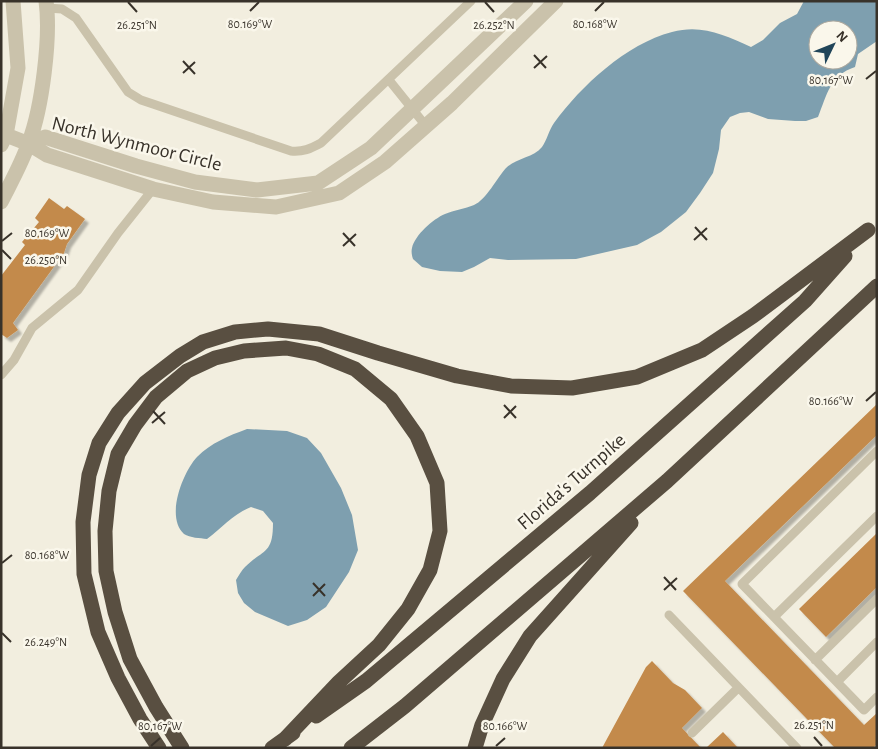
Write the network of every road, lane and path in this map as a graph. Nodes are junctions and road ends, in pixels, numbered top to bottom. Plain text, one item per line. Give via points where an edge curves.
1 (13, 1) edge
2 (471, 1) edge
3 (526, 1) edge
4 (556, 1) edge
5 (46, 4) edge
6 (389, 80) junction
7 (412, 109) junction
8 (426, 126) junction
9 (4, 140) edge
10 (29, 144) junction
11 (153, 189) junction
12 (1, 202) edge
13 (872, 226) edge
14 (877, 286) edge
15 (1, 375) edge
16 (877, 451) edge
17 (667, 481) junction
18 (877, 516) edge
19 (877, 599) edge
20 (669, 615) dead end
21 (774, 617) junction
22 (877, 642) edge
23 (815, 660) junction
24 (837, 682) junction
25 (738, 688) junction
26 (877, 697) edge
27 (692, 733) dead end
28 (285, 739) junction
29 (159, 748) edge
30 (182, 748) edge
31 (272, 748) edge
32 (351, 748) edge
33 (475, 748) edge
34 (797, 748) edge

1 - 9 street via 18,68
2 - 6 lane
3 - 7 street, North Wynmoor Circle
4 - 8 street, North Wynmoor Circle
5 - 6 lane via 76,18 133,96 291,150 304,151 321,143
5 - 10 street via 46,53 38,117
6 - 7 lane
7 - 8 lane
7 - 10 street, North Wynmoor Circle via 371,148 318,183 257,190 195,182 45,137
8 - 11 street, North Wynmoor Circle via 384,162 339,193 276,207 213,202
9 - 10 street, North Wynmoor Circle
10 - 11 street, North Wynmoor Circle via 46,155
10 - 12 street
11 - 15 lane via 78,290 32,328 14,360
13 - 28 highway, Florida's Turnpike via 805,301 590,493 366,681
13 - 29 highway via 753,316 702,350 637,377 572,388 511,386 457,376 319,334 268,329 235,332 203,342 180,356 145,383 118,413 99,443 89,475 83,522 84,574 98,632 118,678
14 - 17 highway
16 - 21 lane via 742,584
17 - 32 highway via 405,706
17 - 33 highway via 530,636 503,679
18 - 21 lane
19 - 23 lane
20 - 25 lane
21 - 23 lane
22 - 24 lane
23 - 24 lane
24 - 26 lane via 864,710
25 - 27 lane
25 - 34 lane
28 - 30 highway via 379,645 408,609 430,570 440,531 437,484 417,436 391,399 355,369 318,354 286,348 244,351 216,358 187,372 156,398 118,454 104,531 106,571 130,659
28 - 31 highway, Florida's Turnpike

